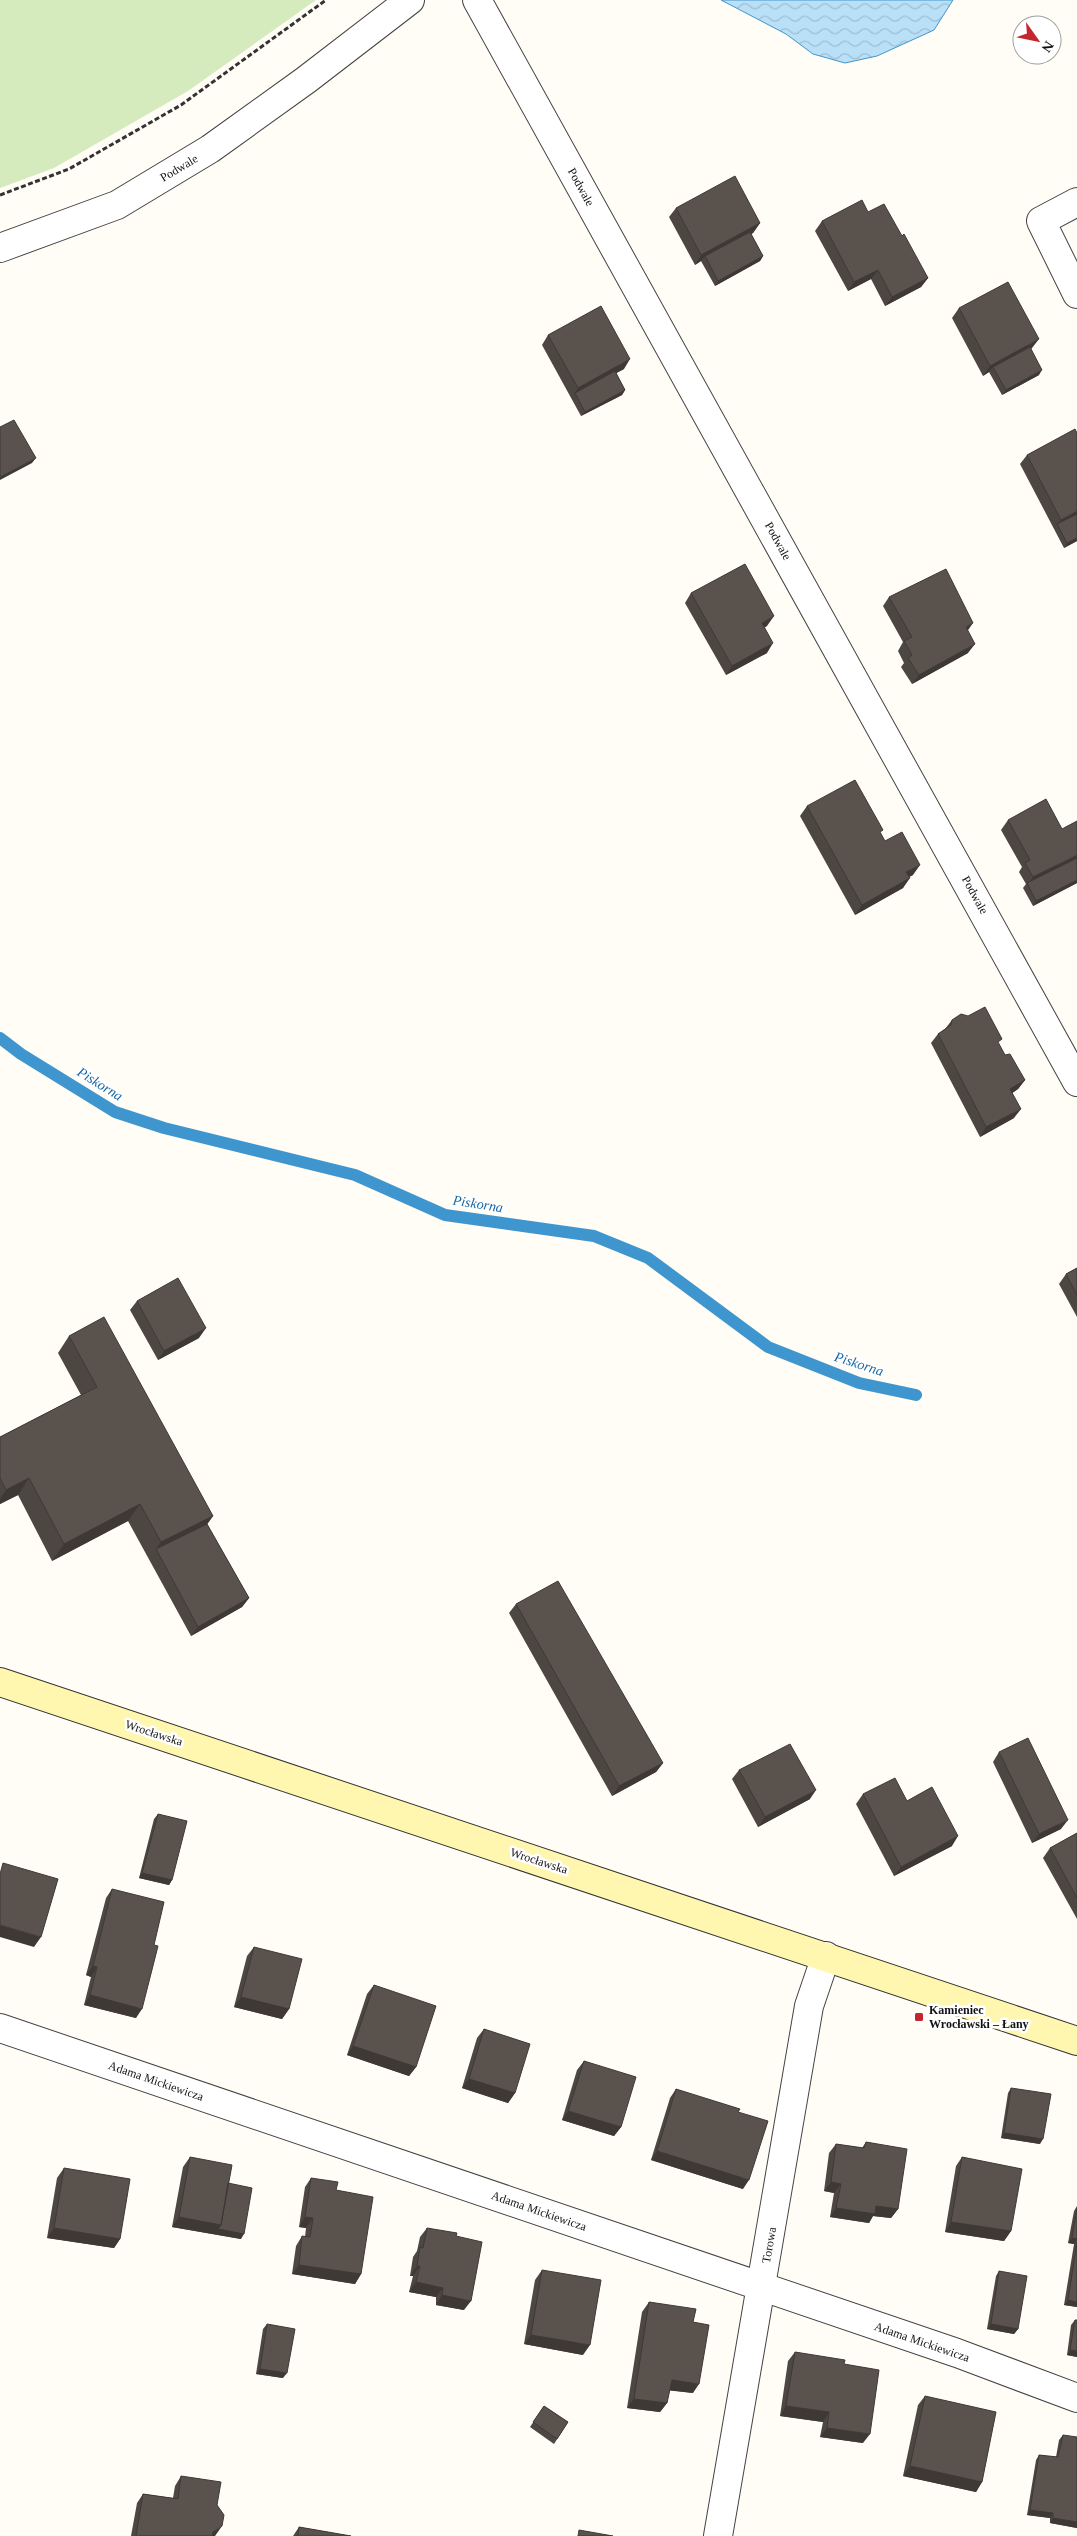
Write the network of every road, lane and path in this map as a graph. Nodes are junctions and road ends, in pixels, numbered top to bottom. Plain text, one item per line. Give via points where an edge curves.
1 (326, 0) edge
2 (410, 0) edge
3 (477, 0) edge
4 (0, 195) edge
5 (1077, 202) edge
6 (0, 248) edge
7 (1077, 294) edge
8 (1077, 1082) edge
9 (0, 1682) edge
10 (826, 1956) junction
11 (0, 2028) edge
12 (1077, 2042) edge
13 (762, 2287) junction
14 (1077, 2398) edge
15 (718, 2536) edge

1 - 4 path via 182,105 69,169
2 - 6 street, Podwale via 210,149 151,185 117,205
3 - 8 street, Podwale
5 - 7 street via 1041,221
9 - 10 main road, Wrocławska
10 - 12 main road, Wrocławska
10 - 13 street, Torowa via 809,2006
11 - 13 street, Adama Mickiewicza
13 - 14 street, Adama Mickiewicza via 957,2353
13 - 15 street, Torowa

